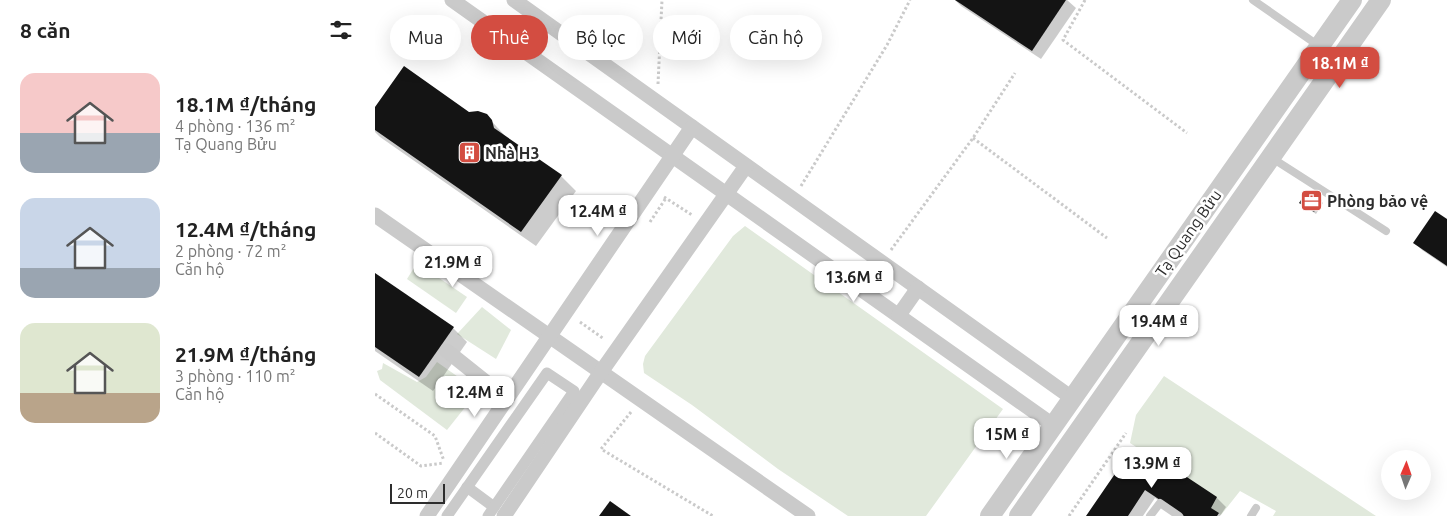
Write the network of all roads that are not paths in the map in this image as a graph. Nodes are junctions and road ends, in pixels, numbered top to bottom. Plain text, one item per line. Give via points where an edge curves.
1 (514, 0) edge
2 (1253, 0) edge
3 (1352, 0) edge
4 (1381, 0) edge
5 (459, 2) edge
6 (1319, 46) junction
7 (692, 127) junction
8 (1251, 144) junction
9 (673, 156) junction
10 (1271, 157) junction
11 (746, 166) junction
12 (726, 194) junction
13 (375, 215) edge
14 (1386, 231) dead end
15 (918, 288) junction
16 (899, 316) junction
17 (549, 336) junction
18 (447, 351) dead end
19 (601, 372) junction
20 (1072, 398) junction
21 (507, 399) junction
22 (1053, 425) junction
23 (467, 487) junction
24 (1256, 508) dead end
25 (495, 513) edge
26 (427, 516) edge
27 (447, 516) edge
28 (808, 516) edge
29 (989, 516) edge
30 (1019, 516) edge
31 (1150, 516) edge
32 (1179, 516) edge
33 (1251, 516) edge

1 - 7 street
2 - 6 lane
3 - 6 street, Tạ Quang Bửu
4 - 10 street, Tạ Quang Bửu
5 - 9 street
6 - 8 street, Tạ Quang Bửu
7 - 9 street
7 - 11 street
8 - 10 street
8 - 20 street, Tạ Quang Bửu
9 - 12 street
9 - 17 street
10 - 14 lane
10 - 30 street, Tạ Quang Bửu
11 - 12 street
11 - 15 street
12 - 16 street
12 - 19 street
13 - 17 street
15 - 16 street
15 - 20 street
16 - 22 street
17 - 19 street
17 - 21 street
18 - 21 street
19 - 25 street
19 - 28 street
20 - 22 street, Tạ Quang Bửu
21 - 26 street
22 - 29 street, Tạ Quang Bửu
23 - 25 street
23 - 25 street via 547,373 574,391
23 - 27 street
24 - 33 lane
31 - 32 lane via 1160,503

